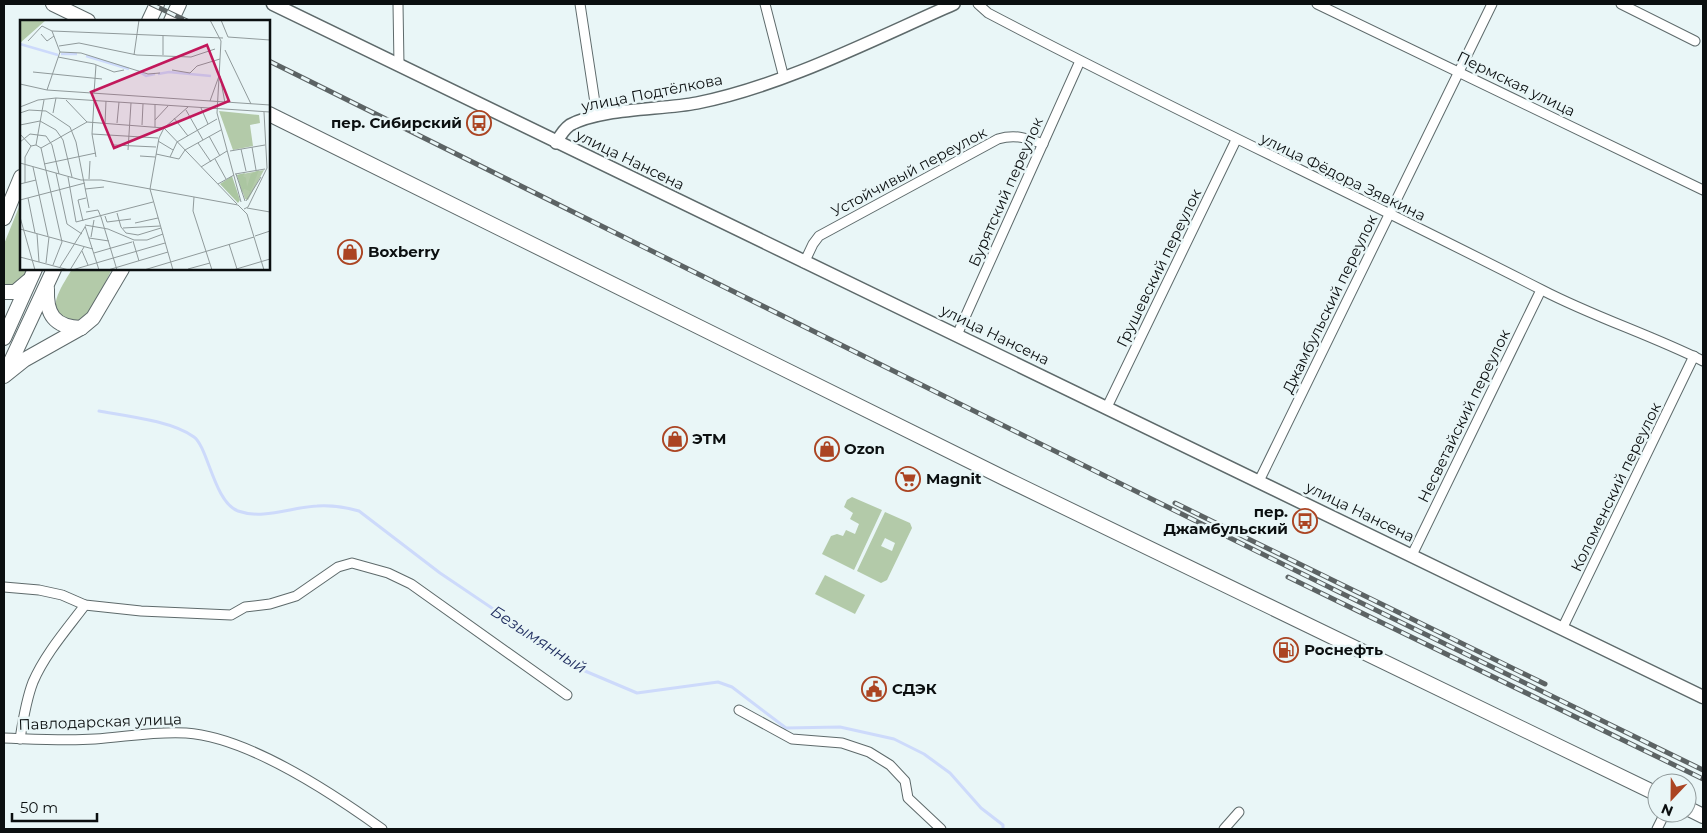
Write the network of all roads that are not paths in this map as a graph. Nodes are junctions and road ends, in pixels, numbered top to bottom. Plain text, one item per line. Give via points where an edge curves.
1 (157, 4) edge
2 (179, 4) edge
3 (273, 4) edge
4 (398, 4) edge
5 (580, 4) edge
6 (765, 4) edge
7 (954, 4) edge
8 (978, 4) edge
9 (1317, 4) edge
10 (1492, 4) edge
11 (1621, 4) edge
12 (56, 5) edge
13 (58, 20) edge
14 (86, 20) edge
15 (149, 20) edge
16 (171, 20) edge
17 (1695, 41) dead end
18 (1080, 62) junction
19 (399, 65) junction
20 (1459, 72) junction
21 (784, 78) junction
22 (270, 114) edge
23 (597, 116) junction
24 (1236, 140) junction
25 (556, 142) junction
26 (1043, 144) junction
27 (20, 179) edge
28 (1703, 190) edge
29 (1389, 214) junction
30 (4, 218) edge
31 (804, 262) junction
32 (54, 270) edge
33 (121, 270) edge
34 (33, 273) edge
35 (47, 284) junction
36 (1541, 290) junction
37 (4, 292) edge
38 (81, 328) junction
39 (957, 335) junction
40 (4, 338) edge
41 (1694, 356) junction
42 (1703, 361) edge
43 (4, 377) edge
44 (1107, 407) junction
45 (1259, 481) junction
46 (1412, 555) junction
47 (4, 587) edge
48 (86, 605) junction
49 (1562, 629) junction
50 (566, 695) dead end
51 (1703, 696) edge
52 (739, 710) dead end
53 (4, 738) edge
54 (20, 739) junction
55 (1647, 789) edge
56 (1239, 812) dead end
57 (382, 829) edge
58 (941, 829) edge
59 (1224, 829) edge

1 - 15 main road
2 - 16 main road
3 - 19 main road, улица Нансена
4 - 19 street
5 - 23 street
6 - 21 street
7 - 21 street, улица Подтёлкова
8 - 18 street, улица Фёдора Зявкина via 988,13
9 - 20 street, Пермская улица
10 - 20 street, Джамбульский переулок
11 - 17 street
12 - 13 main road
12 - 14 main road
18 - 24 street, улица Фёдора Зявкина
18 - 26 street, Бурятский переулок
19 - 25 main road, улица Нансена
20 - 28 street, Пермская улица
20 - 29 street, Джамбульский переулок
21 - 23 street, улица Подтёлкова via 698,103
22 - 55 main road via 1006,479
23 - 25 street, улица Подтёлкова via 570,126
24 - 29 street, улица Фёдора Зявкина
24 - 44 street, Грушевский переулок
25 - 31 main road, улица Нансена
26 - 31 street, Устойчивый переулок via 1010,135 998,139 819,236
26 - 39 street, Бурятский переулок
27 - 30 main road
29 - 36 street, улица Фёдора Зявкина
29 - 45 street, Джамбульский переулок
31 - 39 main road, улица Нансена
32 - 35 main road
33 - 38 main road via 93,318
34 - 37 main road via 15,292
34 - 40 main road
35 - 38 main road via 46,304 50,315 60,324
35 - 43 main road
36 - 41 street, улица Фёдора Зявкина
36 - 46 street, Несветайский переулок
38 - 43 main road via 24,360
39 - 44 main road, улица Нансена
41 - 42 street, улица Фёдора Зявкина
41 - 49 street, Коломенский переулок
44 - 45 main road, улица Нансена
45 - 46 main road, улица Нансена
46 - 49 main road, улица Нансена
47 - 48 street via 54,593
48 - 50 street via 230,615 245,607 296,596 338,567 352,563 388,573 411,584
48 - 54 street via 34,680 27,698
49 - 51 main road, улица Нансена
52 - 58 street via 792,739 842,743 883,760 905,781 908,798
53 - 54 street, Павлодарская улица
54 - 57 street, Павлодарская улица via 95,739 144,733 188,733 214,739 263,755 333,793
56 - 59 street

